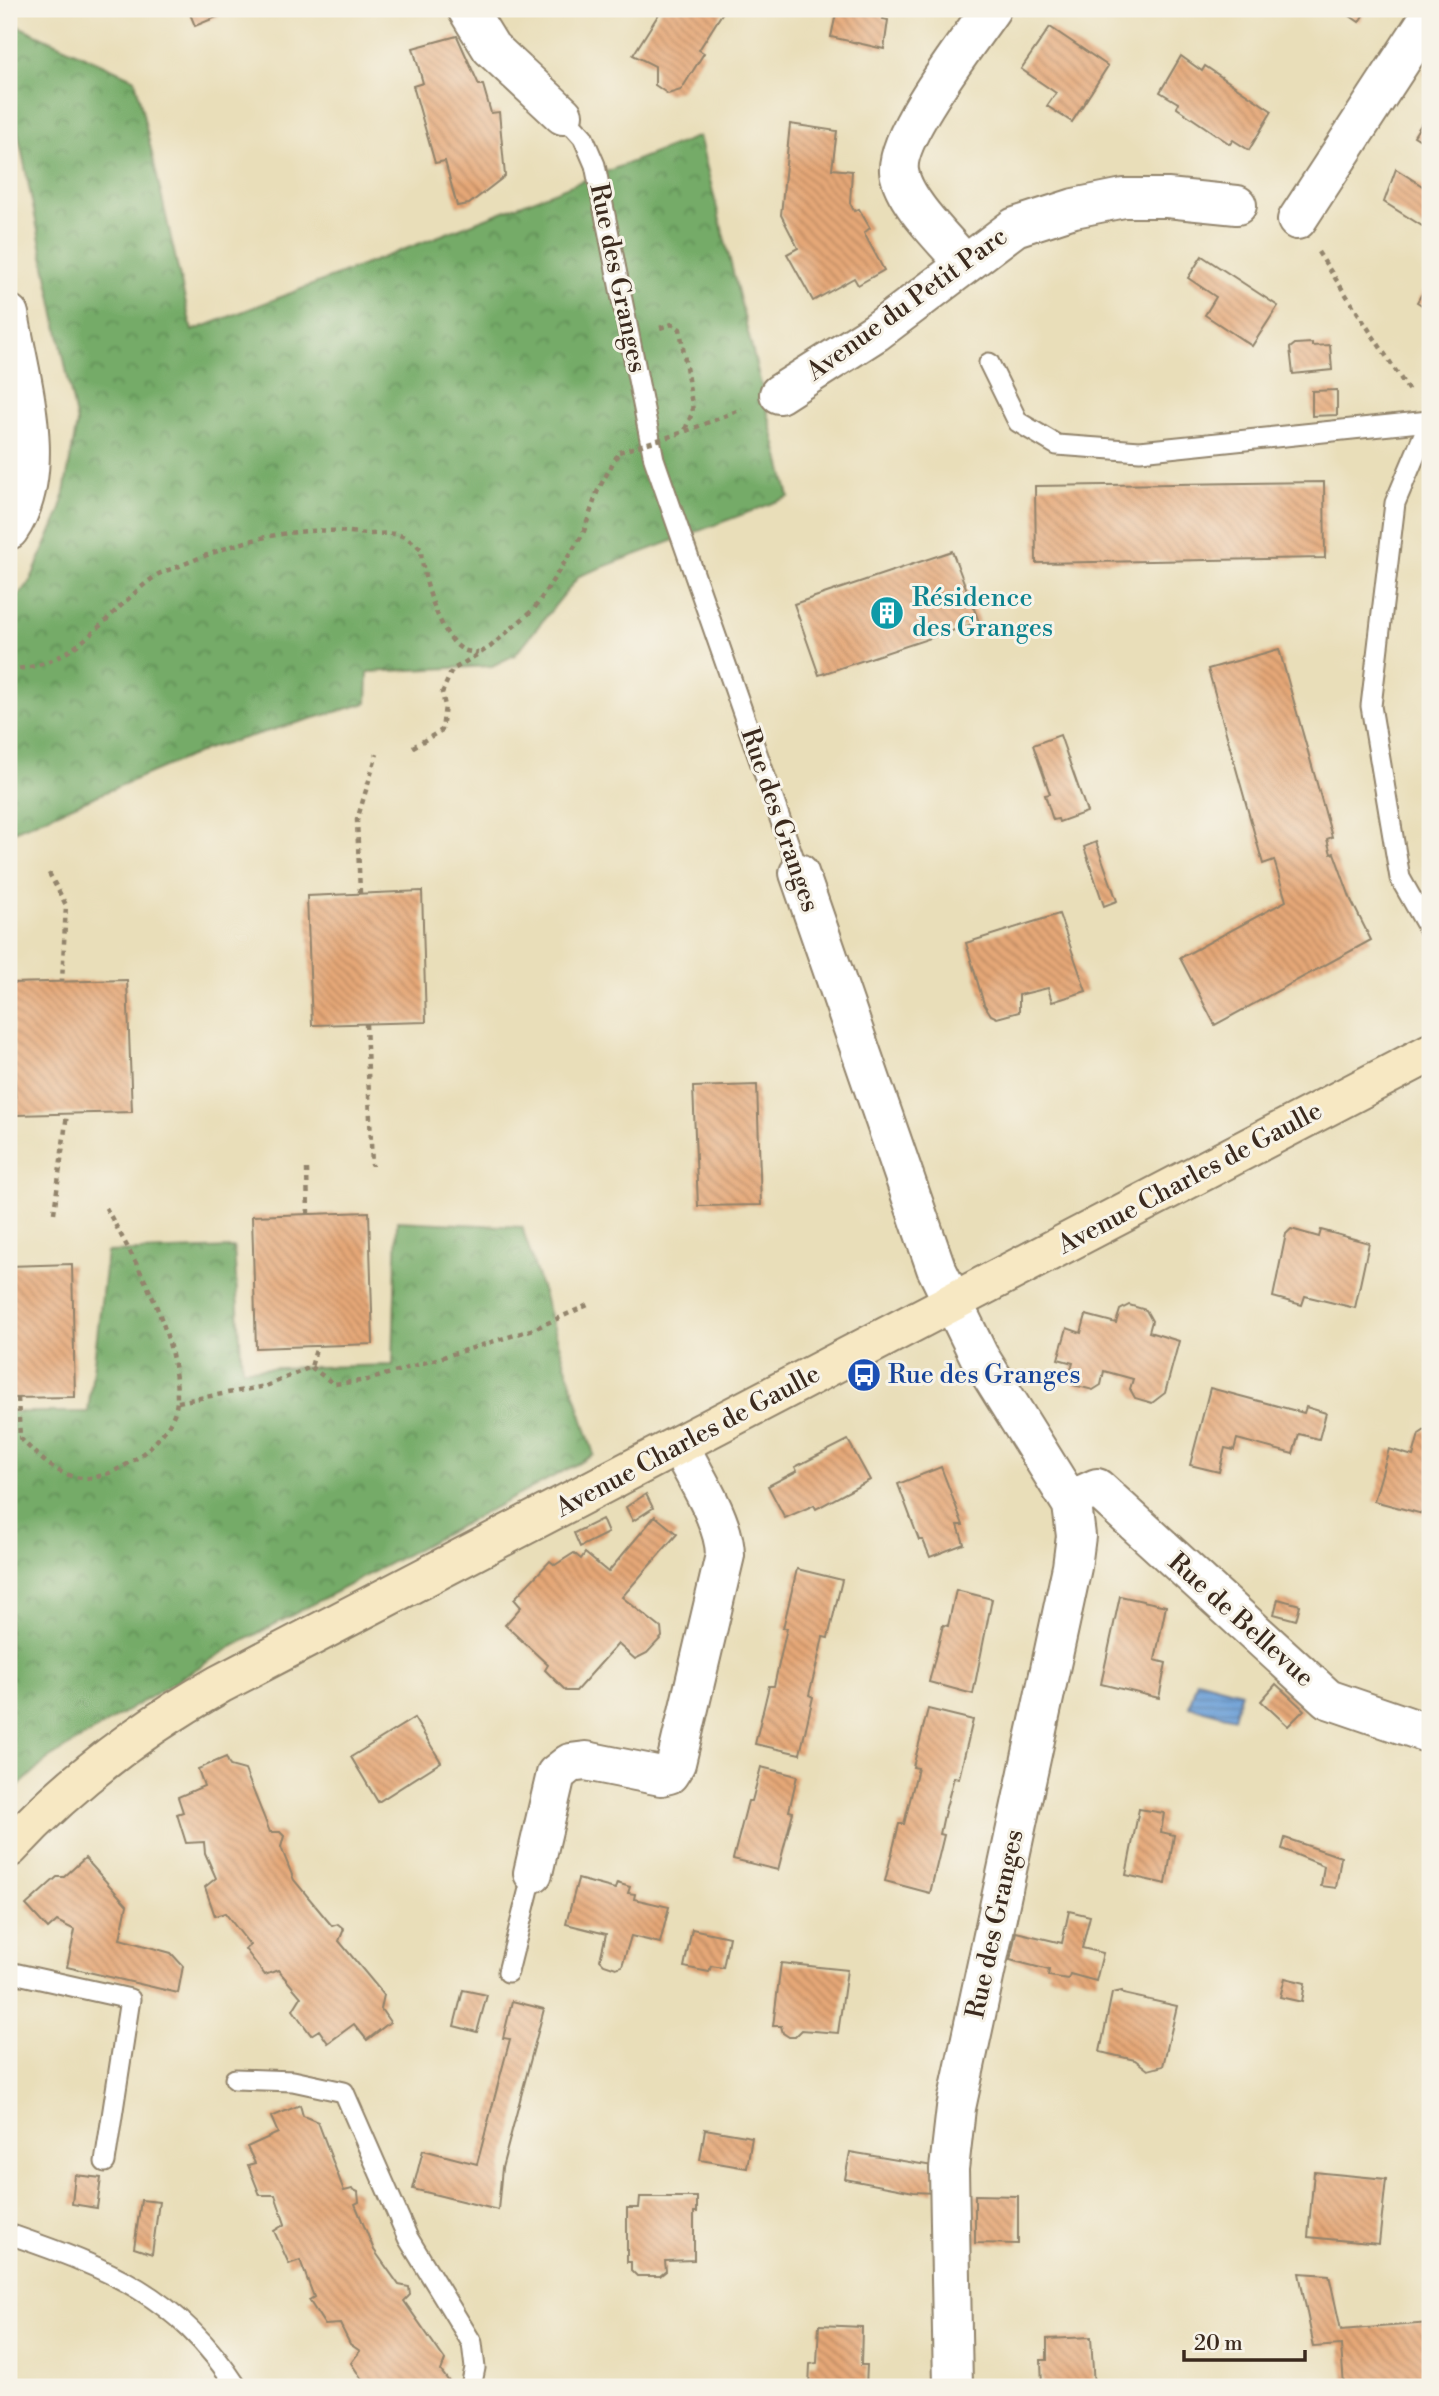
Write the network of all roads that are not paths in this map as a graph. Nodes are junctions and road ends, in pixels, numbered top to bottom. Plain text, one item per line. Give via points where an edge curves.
1 (467, 9) edge
2 (991, 9) edge
3 (1430, 16) edge
4 (563, 115) joint
5 (1237, 205) dead end
6 (1297, 220) road end
7 (964, 262) junction
8 (9, 314) edge
9 (989, 363) dead end
10 (779, 394) road end
11 (1430, 421) edge
12 (9, 530) edge
13 (799, 873) joint
14 (1430, 932) edge
15 (1430, 1053) edge
16 (952, 1303) junction
17 (679, 1445) junction
18 (1070, 1500) junction
19 (1430, 1734) edge
20 (9, 1848) edge
21 (533, 1873) joint
22 (9, 1972) edge
23 (508, 1972) dead end
24 (235, 2079) dead end
25 (105, 2162) dead end
26 (9, 2234) edge
27 (237, 2387) edge
28 (471, 2387) edge
29 (953, 2387) edge

1 - 4 street, Rue des Granges via 491,48
2 - 7 street via 906,135 899,171 913,202
3 - 6 street
4 - 13 lane, Rue des Granges via 583,137 595,165 654,459
5 - 7 street, Avenue du Petit Parc via 1124,198 1074,208 1016,227
7 - 10 street, Avenue du Petit Parc via 876,332
8 - 12 street via 33,449 19,516
9 - 11 lane via 1018,422 1057,445 1140,451
11 - 14 lane via 1395,503 1371,706 1400,878
13 - 16 street, Rue des Granges
15 - 16 main road, Avenue Charles de Gaulle
16 - 17 main road, Avenue Charles de Gaulle
16 - 18 street, Rue des Granges via 979,1356
17 - 20 main road, Avenue Charles de Gaulle via 177,1709 73,1786
17 - 21 street via 725,1540 725,1555 676,1763 669,1774 661,1776 586,1761 570,1763 556,1774
18 - 19 street, Rue de Bellevue via 1097,1488 1328,1699
18 - 29 street, Rue des Granges via 1076,1518 1072,1567 956,2108 949,2169
21 - 23 lane
22 - 25 lane via 130,1999
24 - 28 lane via 293,2081 344,2092 408,2238 472,2343 475,2368
26 - 27 lane via 89,2262 137,2287 204,2340

